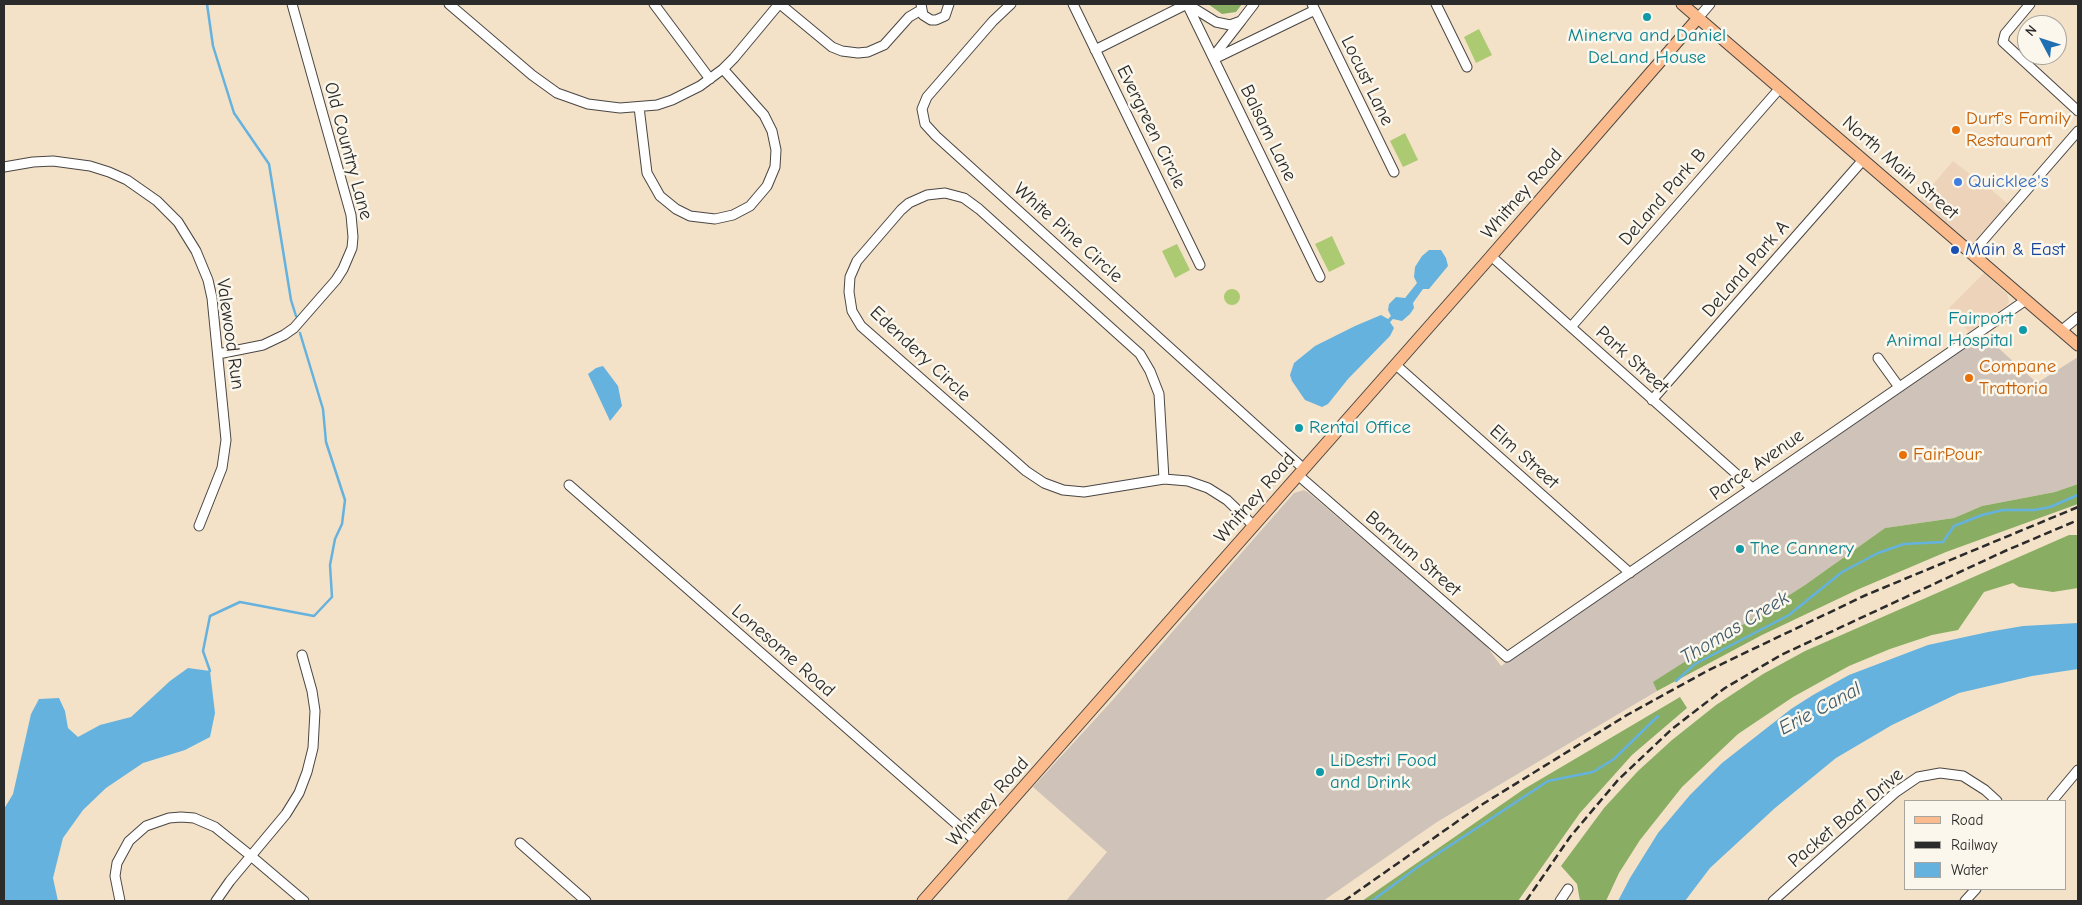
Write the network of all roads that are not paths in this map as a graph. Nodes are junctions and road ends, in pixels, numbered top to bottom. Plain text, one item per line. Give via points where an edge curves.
1 (292, 4) edge
2 (449, 4) edge
3 (654, 4) edge
4 (780, 4) edge
5 (949, 4) edge
6 (1012, 4) edge
7 (1072, 4) edge
8 (1186, 4) edge
9 (1254, 4) edge
10 (1436, 4) edge
11 (1682, 4) edge
12 (1710, 4) edge
13 (2030, 4) edge
14 (921, 7) edge
15 (1314, 7) edge
16 (1698, 18) junction
17 (1241, 21) junction
18 (1095, 50) junction
19 (1214, 58) junction
20 (1467, 67) dead end
21 (723, 68) junction
22 (710, 79) junction
23 (1780, 88) junction
24 (639, 107) junction
25 (2078, 111) edge
26 (2078, 130) edge
27 (1863, 160) junction
28 (4, 167) edge
29 (1394, 172) dead end
30 (1972, 253) junction
31 (1491, 256) junction
32 (1200, 265) dead end
33 (1320, 277) dead end
34 (2026, 300) junction
35 (2078, 317) edge
36 (1571, 327) junction
37 (2062, 330) junction
38 (2078, 344) edge
39 (218, 354) junction
40 (1878, 358) dead end
41 (1396, 364) junction
42 (1899, 387) junction
43 (1652, 400) junction
44 (1301, 472) junction
45 (1164, 479) junction
46 (569, 485) dead end
47 (1752, 488) junction
48 (199, 526) dead end
49 (1254, 526) junction
50 (1630, 574) junction
51 (302, 655) dead end
52 (1507, 657) joint
53 (2078, 770) edge
54 (1996, 800) edge
55 (2053, 800) edge
56 (976, 841) junction
57 (520, 843) dead end
58 (251, 856) junction
59 (1568, 890) dead end
60 (1975, 890) edge
61 (120, 901) edge
62 (216, 901) edge
63 (304, 901) edge
64 (586, 901) edge
65 (924, 901) edge
66 (1560, 901) edge
67 (1773, 901) edge
68 (1965, 901) edge

1 - 39 street, Old Country Lane via 351,215 352,248 336,280 294,328 263,345
2 - 24 street via 532,76 557,93 603,107
3 - 22 street
4 - 14 street via 832,47 858,54 884,45
4 - 21 street
5 - 14 street via 945,16 936,20 927,18
6 - 44 street, White Pine Circle via 993,21 927,97 922,109 925,124
7 - 18 street, Evergreen Circle
8 - 17 street via 1224,25
8 - 18 street
8 - 19 street, Balsam Lane
9 - 17 street
10 - 20 street
11 - 16 main road, North Main Street
12 - 16 street, Whitney Road
13 - 25 street via 2002,42
15 - 19 street
15 - 29 street, Locust Lane
16 - 23 main road, North Main Street
16 - 31 main road, Whitney Road
17 - 19 street
18 - 32 street, Evergreen Circle
19 - 33 street, Balsam Lane
21 - 22 street
21 - 24 street via 764,115 776,150 775,167 767,186 750,206 734,215 715,219 690,216 660,196 647,173
22 - 24 street via 672,100
23 - 27 main road, North Main Street
23 - 36 street, DeLand Park B
26 - 30 street
27 - 30 main road, North Main Street
27 - 43 street, DeLand Park A
28 - 39 street, Valewood Run via 34,162 90,166 127,180 157,201 178,222 203,265 212,298
30 - 34 main road, North Main Street
31 - 36 street, Park Street
31 - 41 main road, Whitney Road
34 - 37 main road, North Main Street
34 - 42 street, Parce Avenue
35 - 37 street
36 - 43 street, Park Street
37 - 38 main road, North Main Street
39 - 48 street, Valewood Run via 225,425 224,454 217,482
40 - 42 street
41 - 44 main road, Whitney Road
41 - 50 street, Elm Street
42 - 47 street, Parce Avenue
43 - 47 street, Park Street
44 - 49 main road, Whitney Road
44 - 52 street, Barnum Street
45 - 45 street, Edendery Circle via 1159,394 1140,354 972,203 945,193 918,198 901,210 857,261 848,292 852,312 861,326 1035,478 1063,490 1084,492
45 - 49 street, Edendery Circle via 1188,481 1208,488 1227,500
46 - 56 street, Lonesome Road
47 - 50 street, Parce Avenue
49 - 56 main road, Whitney Road
50 - 52 street, Parce Avenue
51 - 58 street via 315,712 313,748 307,772 293,803
53 - 55 street
54 - 67 street, Packet Boat Drive via 1963,776 1940,773 1918,777 1896,792
56 - 65 main road, Whitney Road
57 - 64 street
58 - 61 street via 204,821 181,817 157,821 137,833 120,857 115,876
58 - 62 street
58 - 63 street
59 - 66 street
60 - 68 street

